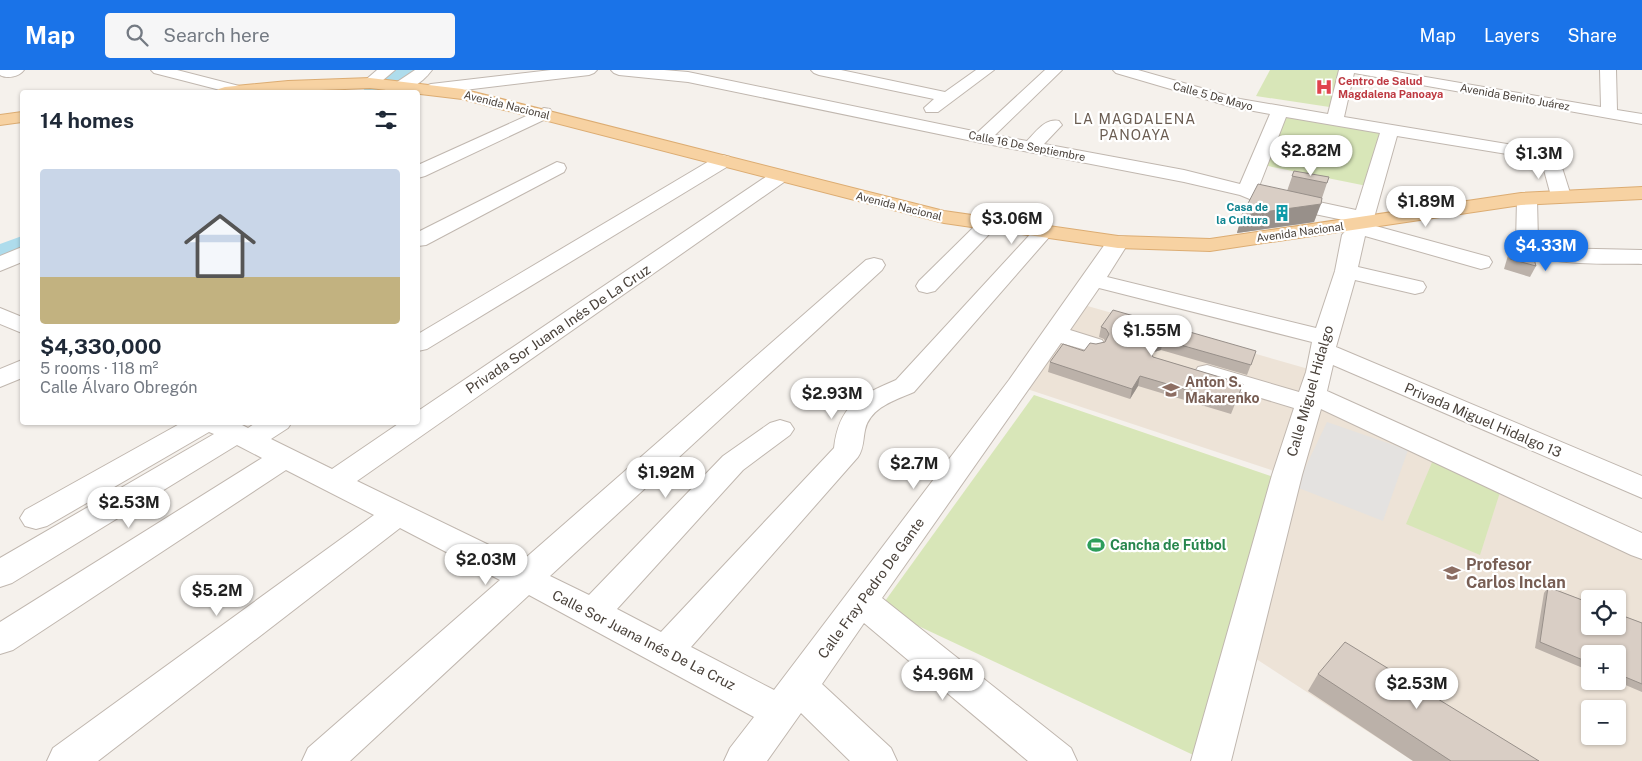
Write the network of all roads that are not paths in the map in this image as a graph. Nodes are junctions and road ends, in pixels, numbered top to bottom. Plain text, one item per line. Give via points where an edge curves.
1 (159, 70) edge
2 (424, 70) edge
3 (589, 70) edge
4 (620, 70) edge
5 (819, 70) edge
6 (986, 70) edge
7 (1054, 70) edge
8 (1121, 70) edge
9 (1347, 70) edge
10 (1358, 70) edge
11 (1608, 70) edge
12 (696, 73) edge
13 (1224, 81) dead end
14 (387, 83) edge
15 (431, 89) junction
16 (242, 90) joint
17 (1204, 95) junction
18 (947, 97) junction
19 (1280, 111) junction
20 (544, 113) junction
21 (1609, 114) junction
22 (20, 117) edge
23 (1642, 119) edge
24 (0, 120) edge
25 (1336, 120) junction
26 (911, 123) junction
27 (1053, 125) dead end
28 (1390, 129) junction
29 (982, 138) junction
30 (1032, 146) junction
31 (1507, 149) dead end
32 (1549, 155) dead end
33 (724, 161) junction
34 (558, 168) dead end
35 (420, 171) edge
36 (780, 176) junction
37 (1247, 191) junction
38 (1642, 193) edge
39 (1561, 196) junction
40 (1527, 199) junction
41 (1363, 223) junction
42 (988, 224) junction
43 (1042, 232) junction
44 (420, 239) edge
45 (1118, 242) junction
46 (20, 255) edge
47 (1642, 257) edge
48 (1481, 262) dead end
49 (0, 264) edge
50 (874, 264) dead end
51 (1346, 271) junction
52 (1093, 280) junction
53 (927, 286) dead end
54 (1415, 288) dead end
55 (0, 314) edge
56 (20, 325) edge
57 (1055, 334) junction
58 (420, 343) edge
59 (1324, 344) junction
60 (1093, 345) edge
61 (1184, 367) edge
62 (20, 369) edge
63 (0, 379) edge
64 (1310, 399) junction
65 (420, 423) edge
66 (200, 425) edge
67 (264, 425) edge
68 (417, 425) edge
69 (780, 429) dead end
70 (232, 432) edge
71 (284, 458) junction
72 (335, 481) junction
73 (1642, 488) edge
74 (397, 514) junction
75 (36, 518) dead end
76 (1642, 547) edge
77 (0, 574) edge
78 (525, 579) junction
79 (861, 601) junction
80 (593, 613) junction
81 (0, 640) edge
82 (666, 650) junction
83 (790, 699) junction
84 (67, 761) edge
85 (322, 761) edge
86 (744, 761) edge
87 (877, 761) edge
88 (1057, 761) edge
89 (1211, 761) edge

1 - 16 street
2 - 14 street
3 - 15 street
4 - 12 street, Calle 16 De Septiembre
5 - 18 street
6 - 18 street
7 - 29 street
8 - 17 street, Calle 5 De Mayo
9 - 25 street
10 - 21 street, Avenida Benito Juárez
11 - 21 street
12 - 26 street, Calle 16 De Septiembre
13 - 17 street
14 - 15 main road, Avenida Nacional
14 - 16 main road, Avenida Nacional
15 - 20 main road, Avenida Nacional
17 - 19 street, Calle 5 De Mayo
18 - 26 street
19 - 25 street, Calle 5 De Mayo
19 - 37 street
20 - 33 main road, Avenida Nacional
20 - 35 street
21 - 23 street, Avenida Benito Juárez
22 - 24 main road
25 - 28 street
26 - 29 street, Calle 16 De Septiembre
27 - 30 street
28 - 31 street
28 - 41 street, Calle Miguel Hidalgo
29 - 30 street, Calle 16 De Septiembre
30 - 37 street, Calle 16 De Septiembre
32 - 39 street
33 - 36 main road, Avenida Nacional
33 - 58 street
34 - 44 street
36 - 42 main road, Avenida Nacional via 944,217
36 - 65 street, Privada Sor Juana Inés De La Cruz
37 - 41 street, Calle 16 De Septiembre
38 - 39 main road, Avenida Nacional
39 - 40 main road, Avenida Nacional
40 - 41 main road, Avenida Nacional
40 - 47 street via 1527,244 1534,249 1548,254
41 - 45 main road, Avenida Nacional via 1210,245
41 - 48 street, Calle 16 De Septiembre
41 - 51 street, Calle Miguel Hidalgo via 1353,235
42 - 43 main road, Avenida Nacional
42 - 53 street
43 - 45 main road, Avenida Nacional
43 - 82 street via 905,386 859,412 849,436 848,450
45 - 52 street, Calle Fray Pedro De Gante
46 - 49 street
50 - 78 street
51 - 54 street
51 - 59 street, Calle Miguel Hidalgo
52 - 57 street, Calle Fray Pedro De Gante
52 - 59 street, Privada Miguel Hidalgo 13
55 - 56 street
57 - 60 street
57 - 79 street, Calle Fray Pedro De Gante
59 - 64 street, Calle Miguel Hidalgo
59 - 73 street, Privada Miguel Hidalgo 13
61 - 64 street
62 - 63 street
64 - 76 street
64 - 89 street, Calle Miguel Hidalgo via 1286,475
66 - 75 street
67 - 70 street
68 - 72 street, Privada Sor Juana Inés De La Cruz
69 - 80 street via 733,464
70 - 71 street, Calle Sor Juana Inés De La Cruz
70 - 77 street
71 - 72 street, Calle Sor Juana Inés De La Cruz
71 - 81 street
72 - 74 street, Calle Sor Juana Inés De La Cruz
74 - 78 street, Calle Sor Juana Inés De La Cruz
74 - 84 street
78 - 80 street, Calle Sor Juana Inés De La Cruz
78 - 85 street
79 - 83 street, Calle Fray Pedro De Gante
79 - 88 street
80 - 82 street, Calle Sor Juana Inés De La Cruz
82 - 83 street, Calle Sor Juana Inés De La Cruz
83 - 86 street, Calle Fray Pedro De Gante
83 - 87 street, Calle Sor Juana Inés De La Cruz

